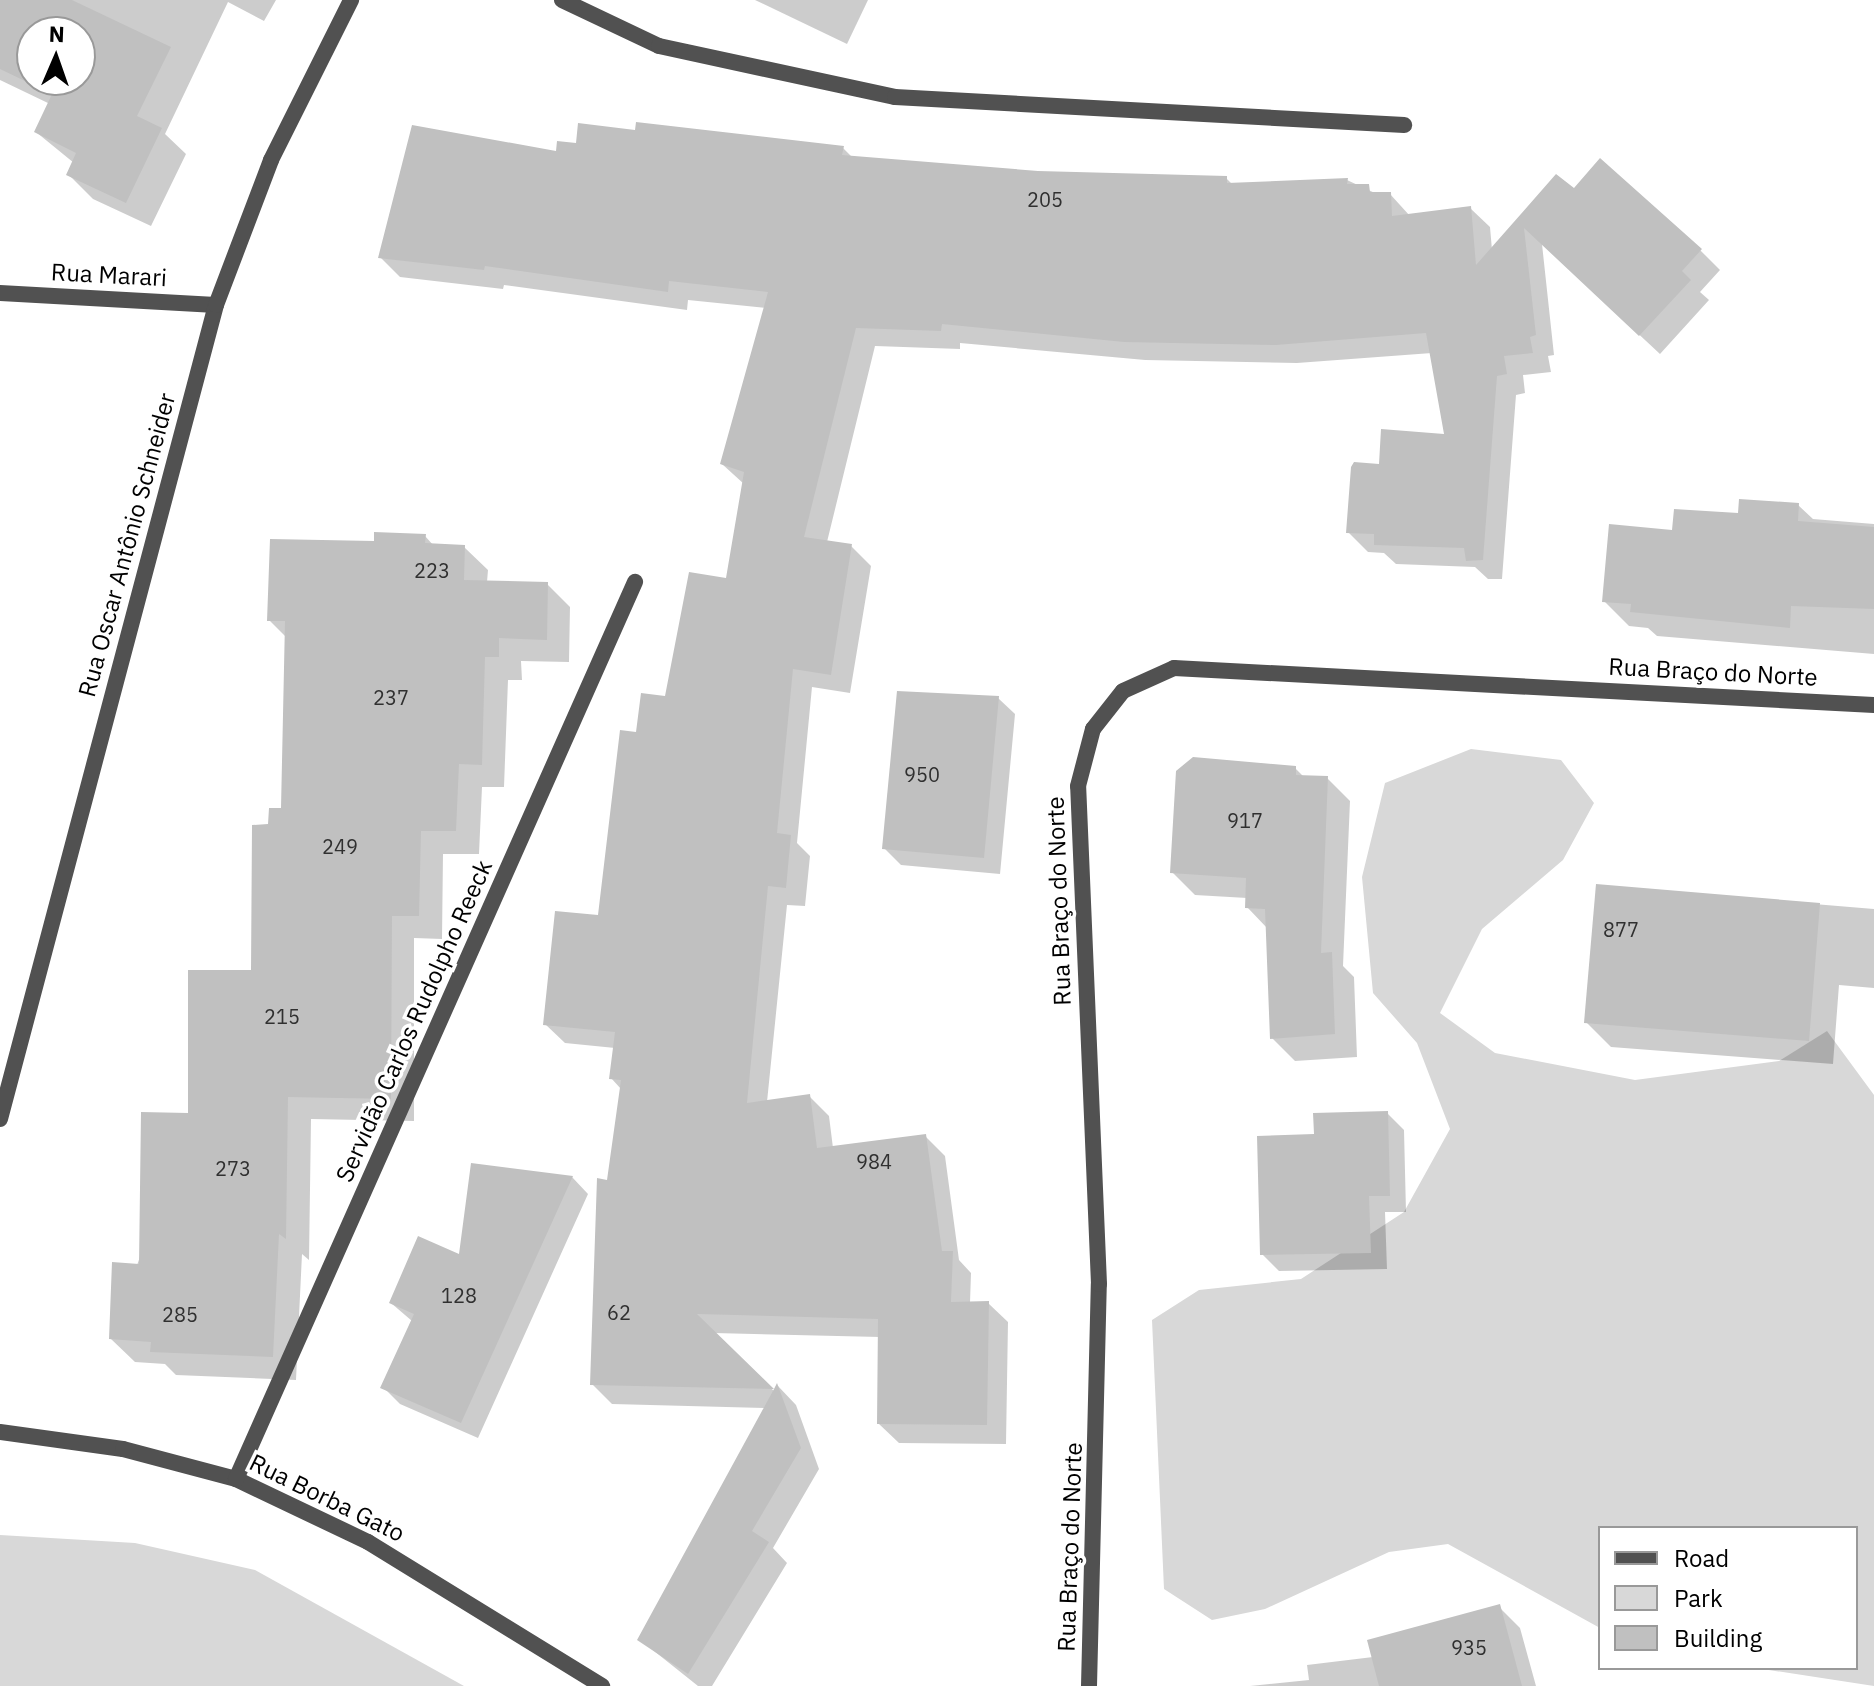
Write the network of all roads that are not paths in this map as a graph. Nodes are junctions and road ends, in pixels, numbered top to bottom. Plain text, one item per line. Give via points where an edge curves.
1 (351, 0) edge
2 (562, 0) edge
3 (1404, 125) dead end
4 (0, 293) edge
5 (216, 305) junction
6 (635, 582) dead end
7 (1874, 705) edge
8 (0, 1119) edge
9 (0, 1432) edge
10 (236, 1479) junction
11 (602, 1686) edge
12 (1089, 1686) edge

1 - 5 street, Rua Oscar Antônio Schneider via 271,160
2 - 3 street via 659,46 895,97
4 - 5 street, Rua Marari
5 - 8 street, Rua Oscar Antônio Schneider
6 - 10 street, Servidão Carlos Rudolpho Reeck
7 - 12 street, Rua Braço do Norte via 1174,668 1123,691 1100,719 1078,786 1099,1284
9 - 10 street, Rua Borba Gato via 123,1449
10 - 11 street, Rua Borba Gato via 368,1542

